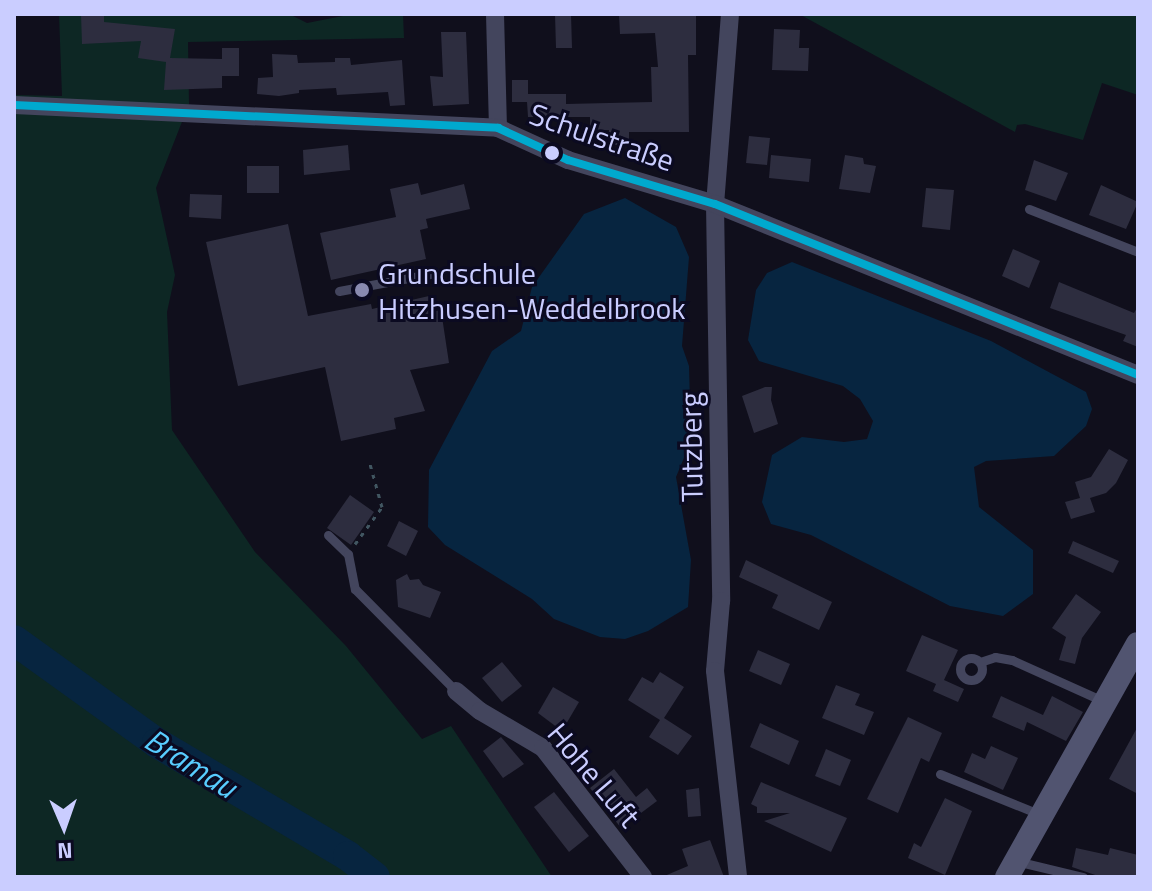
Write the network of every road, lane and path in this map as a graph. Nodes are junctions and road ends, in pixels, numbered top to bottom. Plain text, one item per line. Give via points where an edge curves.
1 (495, 14) edge
2 (730, 14) edge
3 (14, 105) edge
4 (498, 128) junction
5 (715, 204) junction
6 (1029, 209) dead end
7 (1138, 252) edge
8 (435, 273) dead end
9 (339, 291) dead end
10 (1138, 375) edge
11 (369, 460) dead end
12 (328, 535) dead end
13 (348, 554) junction
14 (1138, 644) edge
15 (980, 662) dead end
16 (1131, 674) edge
17 (456, 691) joint
18 (1105, 702) junction
19 (940, 774) dead end
20 (1042, 816) junction
21 (1012, 869) edge
22 (643, 877) edge
23 (738, 877) edge
24 (1083, 877) edge

1 - 4 street
2 - 5 street, Tutzberg
3 - 4 street, Schulstraße
4 - 5 street, Schulstraße via 568,160
5 - 10 street, Schulstraße
5 - 23 street, Tutzberg via 721,601 715,671
6 - 7 lane
8 - 9 lane
11 - 13 path via 382,507
12 - 13 lane
13 - 17 lane via 355,589
14 - 16 street
15 - 18 lane via 995,657 1012,660
16 - 18 street
17 - 22 street, Hohe Luft via 543,748
18 - 20 street
19 - 20 lane
20 - 21 street
21 - 24 lane

